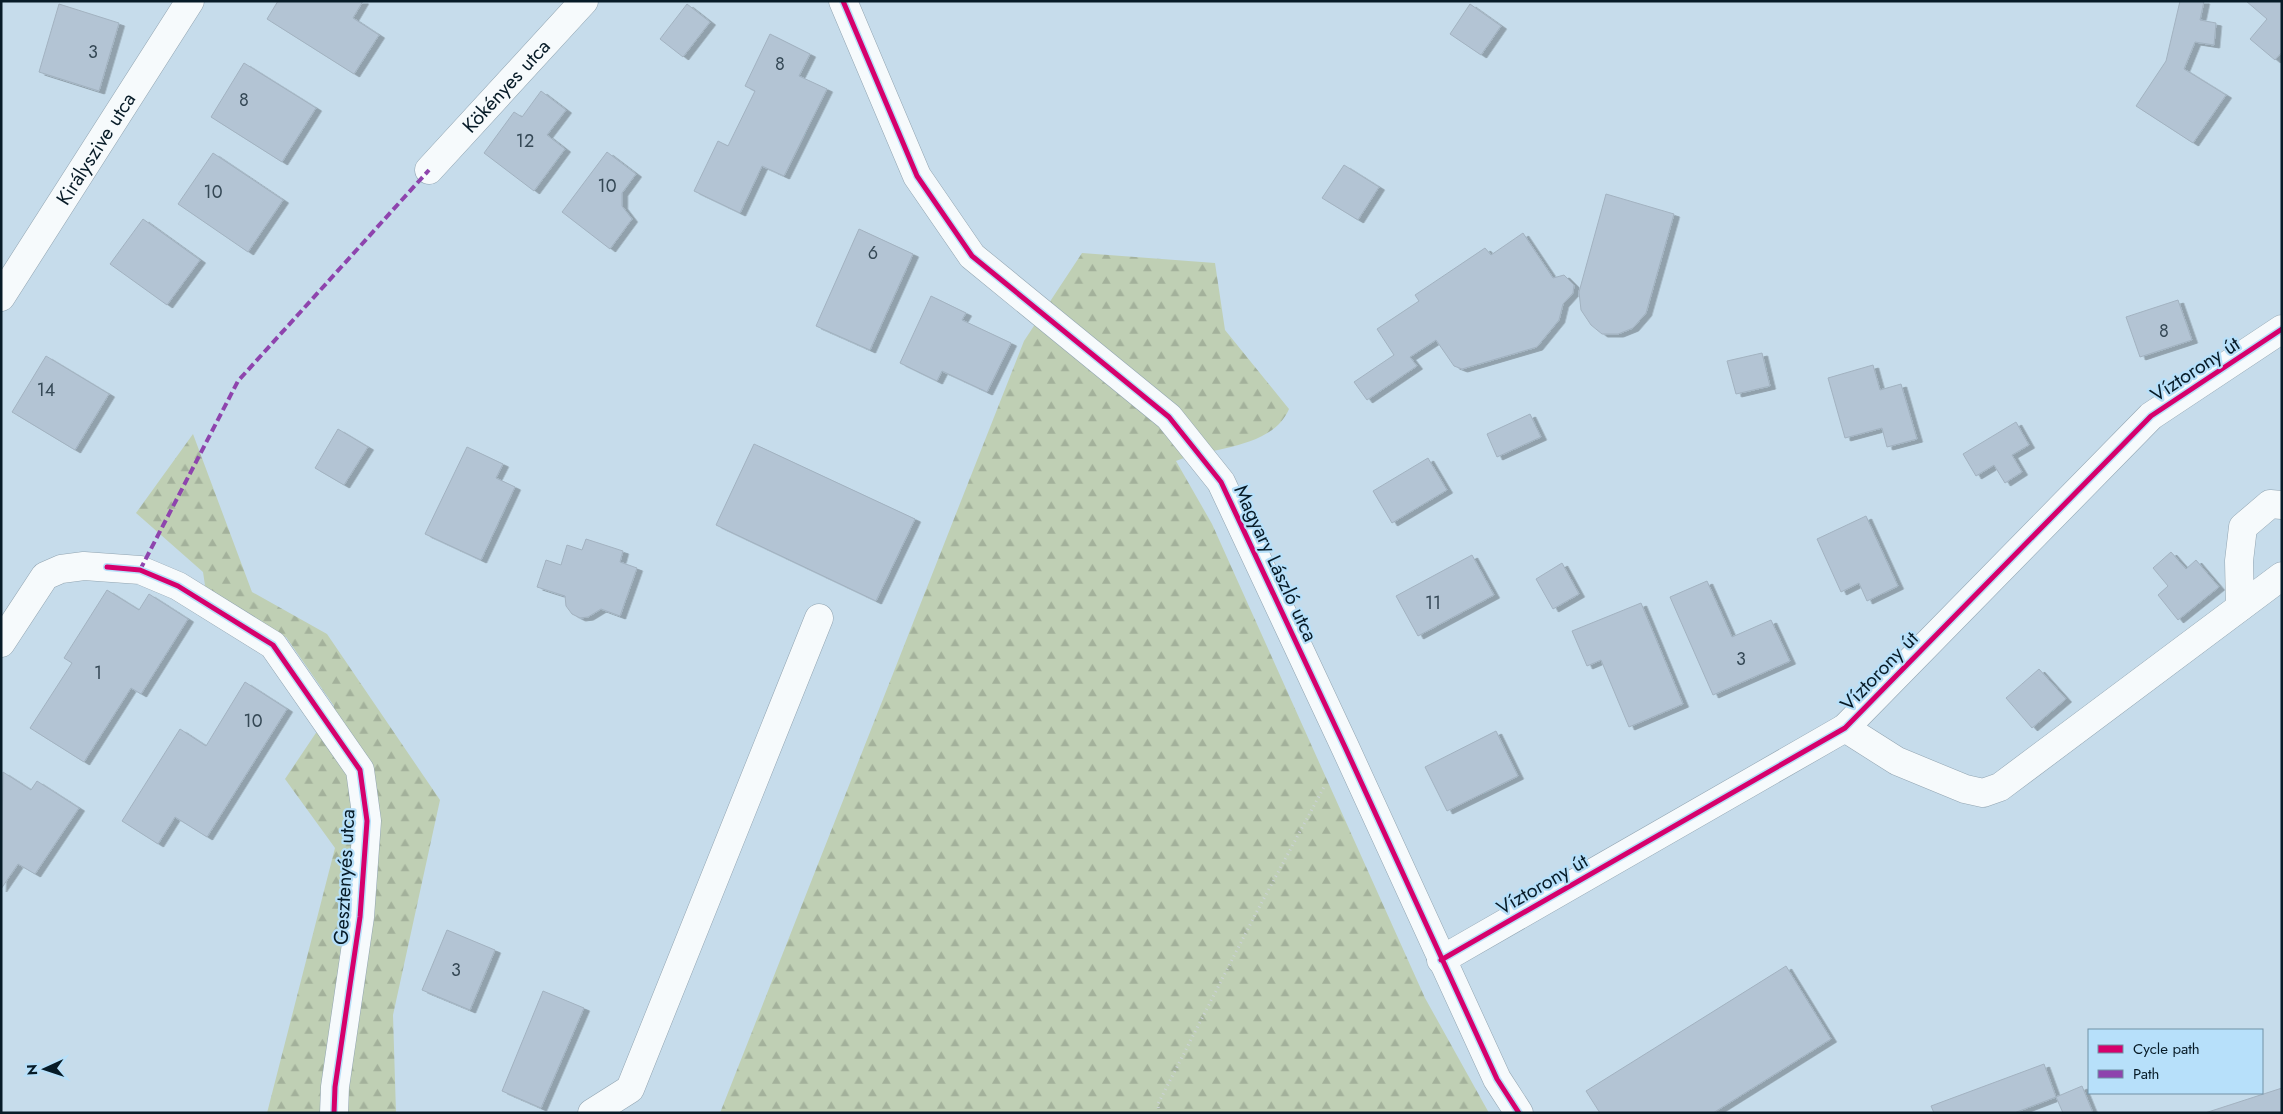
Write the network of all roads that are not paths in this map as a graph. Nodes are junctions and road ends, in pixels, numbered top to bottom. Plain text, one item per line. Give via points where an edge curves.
1 (190, 1) edge
2 (584, 1) edge
3 (843, 1) edge
4 (429, 170) dead end
5 (1, 297) edge
6 (2282, 329) edge
7 (2282, 505) edge
8 (2282, 576) edge
9 (2240, 607) junction
10 (819, 618) dead end
11 (1, 643) edge
12 (1844, 728) junction
13 (1441, 960) junction
14 (334, 1113) edge
15 (592, 1113) edge
16 (1519, 1113) edge

1 - 5 street, Királyszive utca
2 - 4 street, Kökényes utca
3 - 13 street, Magyary László utca via 917,176 972,256 1169,417 1221,482
6 - 12 street, Víztorony út via 2151,416
7 - 9 street via 2270,504 2243,527 2239,561
8 - 9 street
9 - 12 street via 2000,787 1983,792 1965,788 1897,761
10 - 15 street via 630,1089
11 - 14 street, Gesztenyés utca via 45,576 61,569 107,567 140,570 178,586 273,645 360,770 367,821 360,917
12 - 13 street, Víztorony út
13 - 16 street, Magyary László utca via 1497,1080

